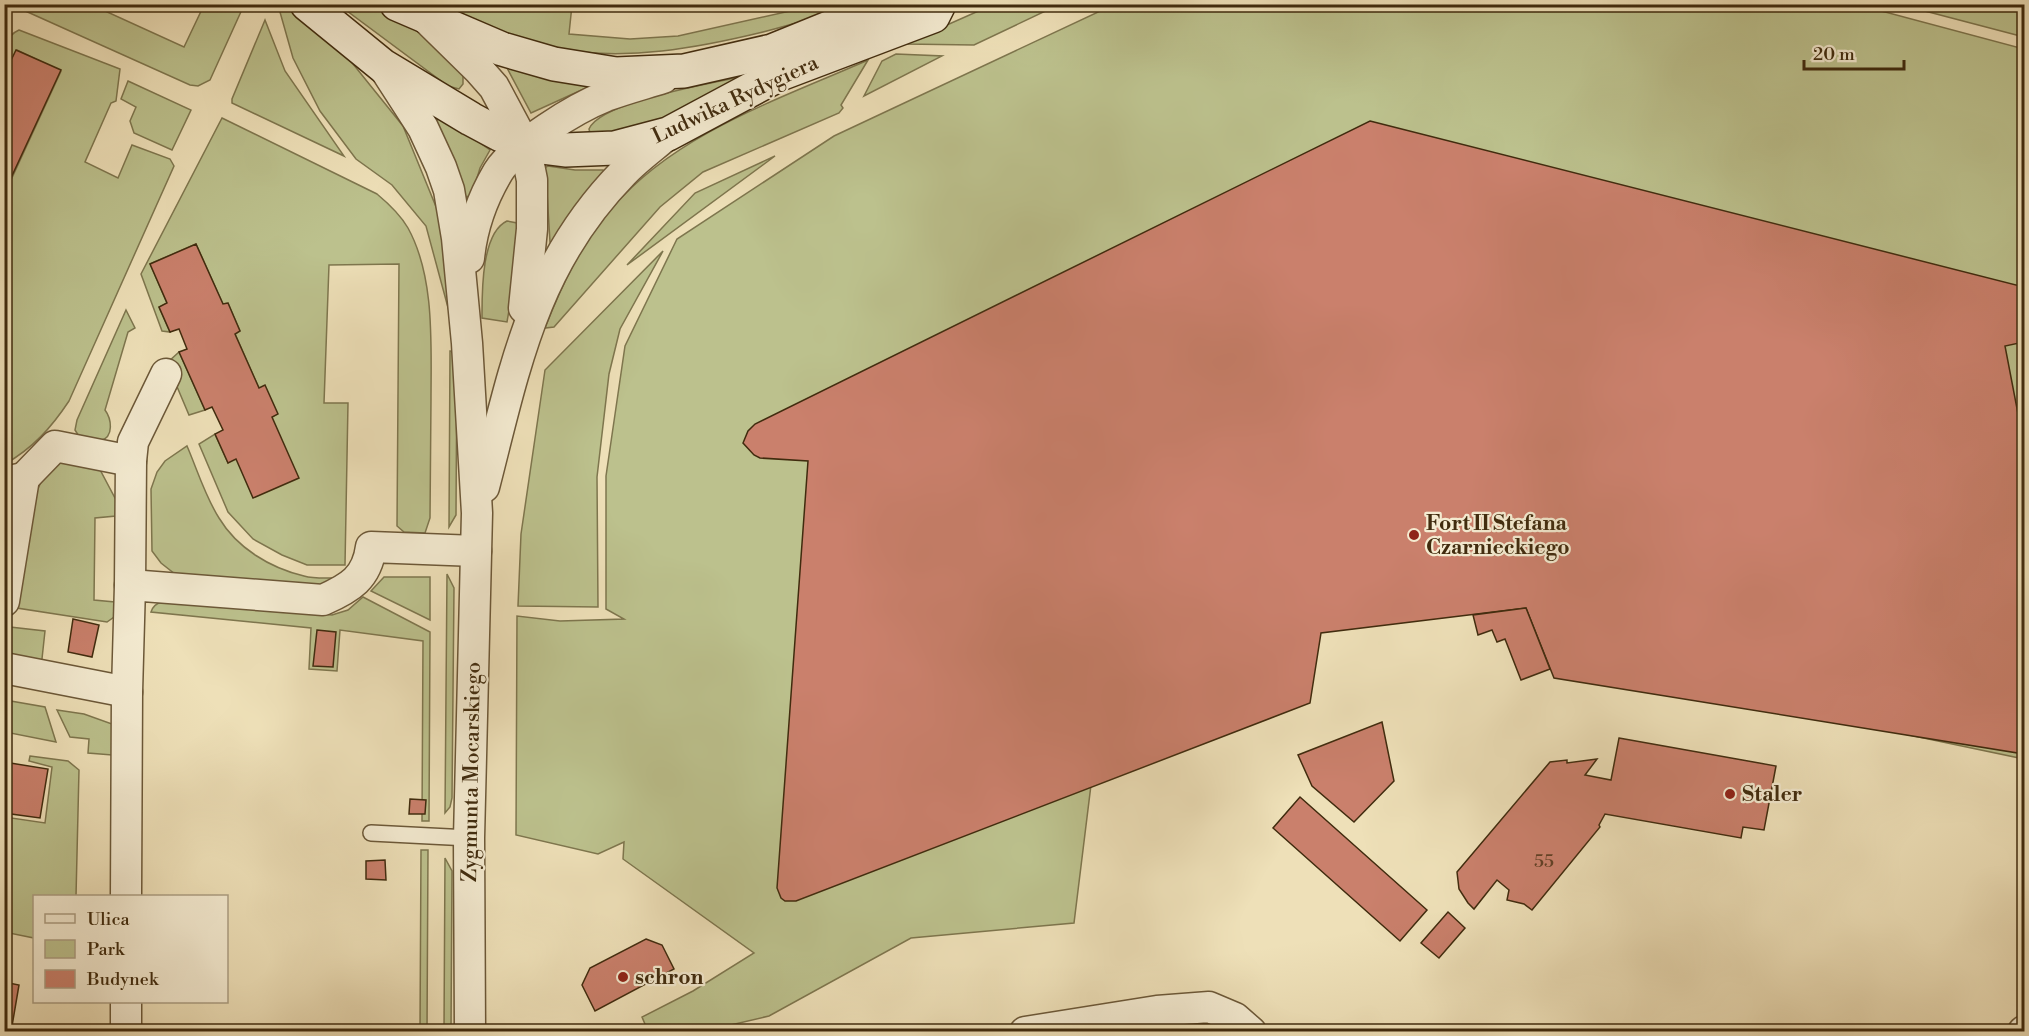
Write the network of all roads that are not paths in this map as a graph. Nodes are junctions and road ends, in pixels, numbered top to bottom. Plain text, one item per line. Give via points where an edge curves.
1 (307, 4) edge
2 (888, 4) edge
3 (939, 4) edge
4 (411, 11) edge
5 (383, 66) junction
6 (684, 71) junction
7 (668, 134) junction
8 (525, 145) junction
9 (464, 312) junction
10 (519, 350) junction
11 (166, 374) dead end
12 (131, 461) junction
13 (14, 480) edge
14 (477, 513) junction
15 (476, 551) junction
16 (130, 585) junction
17 (4, 601) edge
18 (4, 668) edge
19 (127, 692) junction
20 (371, 833) dead end
21 (469, 838) junction
22 (126, 895) edge
23 (126, 1003) edge
24 (126, 1032) edge
25 (470, 1032) edge
26 (1024, 1032) edge
27 (1251, 1032) edge

1 - 5 street, Ludwika Rydygiera
2 - 6 street, Ludwika Rydygiera via 772,51
3 - 7 street, Ludwika Rydygiera via 933,16 780,74
4 - 6 street, Ludwika Rydygiera via 502,49 555,64 616,74
4 - 8 street, Zygmunta Mocarskiego via 494,87
5 - 8 street, Ludwika Rydygiera via 471,119
5 - 9 street, Zygmunta Mocarskiego via 423,128 444,174 454,212
6 - 8 street, Zygmunta Mocarskiego via 605,96
7 - 8 street, Ludwika Rydygiera via 615,148 589,150
7 - 10 street, Zygmunta Mocarskiego via 624,172 574,234 553,266
8 - 9 street, Zygmunta Mocarskiego via 499,170 476,218
8 - 10 street, Zygmunta Mocarskiego via 532,180 532,229
9 - 14 street, Zygmunta Mocarskiego
10 - 14 street, Zygmunta Mocarskiego
11 - 12 street via 134,442
12 - 13 street via 55,446
12 - 16 street
13 - 17 street
14 - 15 street, Zygmunta Mocarskiego
15 - 16 street via 371,547 363,575 344,591 324,600
15 - 21 street, Zygmunta Mocarskiego
16 - 19 street
18 - 19 street
19 - 22 street
20 - 21 lane
21 - 25 street, Zygmunta Mocarskiego
23 - 24 street
26 - 27 street via 1209,1007 1235,1018

